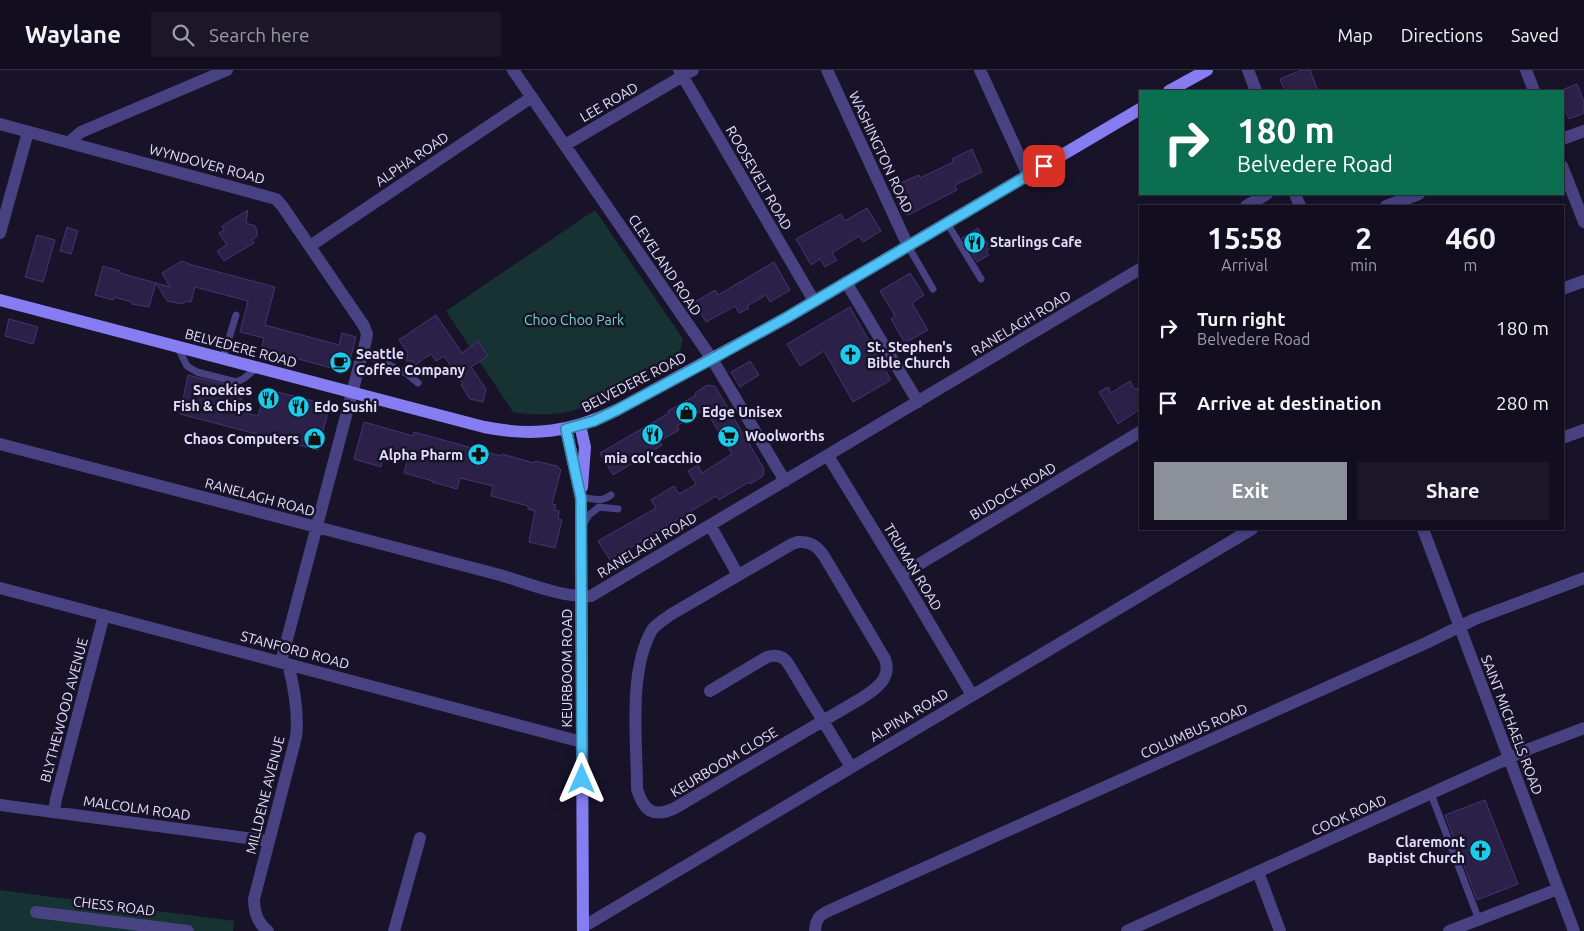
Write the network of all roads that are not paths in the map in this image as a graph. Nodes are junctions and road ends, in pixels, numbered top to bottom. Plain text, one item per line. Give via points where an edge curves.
1 (227, 70) edge
2 (514, 70) edge
3 (827, 70) edge
4 (980, 70) edge
5 (1207, 70) edge
6 (1248, 70) edge
7 (1526, 70) edge
8 (685, 72) edge
9 (1171, 90) edge
10 (1256, 90) edge
11 (1534, 90) edge
12 (532, 97) junction
13 (1139, 109) edge
14 (0, 124) edge
15 (1584, 131) edge
16 (28, 132) junction
17 (1564, 138) edge
18 (68, 142) junction
19 (565, 145) junction
20 (1564, 171) edge
21 (1028, 175) junction
22 (1265, 195) edge
23 (1416, 195) edge
24 (1248, 205) edge
25 (1389, 205) edge
26 (1584, 222) edge
27 (947, 223) junction
28 (0, 233) edge
29 (310, 246) junction
30 (908, 246) junction
31 (1139, 270) edge
32 (980, 279) dead end
33 (1584, 281) edge
34 (846, 282) junction
35 (1564, 288) edge
36 (933, 289) dead end
37 (0, 300) edge
38 (814, 301) junction
39 (236, 315) dead end
40 (177, 346) junction
41 (362, 353) junction
42 (223, 358) junction
43 (712, 359) junction
44 (257, 368) junction
45 (418, 383) dead end
46 (352, 392) junction
47 (918, 402) junction
48 (580, 426) junction
49 (566, 429) junction
50 (1584, 430) edge
51 (1139, 433) edge
52 (1564, 437) edge
53 (0, 444) edge
54 (828, 456) junction
55 (785, 481) junction
56 (611, 495) dead end
57 (581, 497) junction
58 (618, 509) dead end
59 (316, 527) junction
60 (707, 528) junction
61 (581, 530) junction
62 (1250, 530) edge
63 (1423, 530) edge
64 (901, 575) junction
65 (735, 577) junction
66 (1584, 578) edge
67 (0, 588) edge
68 (582, 596) junction
69 (104, 615) junction
70 (1460, 627) junction
71 (285, 663) junction
72 (710, 691) dead end
73 (972, 695) junction
74 (823, 721) junction
75 (1584, 728) edge
76 (582, 742) junction
77 (1509, 759) junction
78 (850, 767) junction
79 (1431, 794) junction
80 (0, 805) edge
81 (54, 812) junction
82 (420, 838) dead end
83 (269, 841) junction
84 (1258, 872) junction
85 (1558, 889) junction
86 (36, 912) dead end
87 (1479, 920) junction
88 (583, 929) edge
89 (264, 930) edge
90 (188, 931) edge
91 (394, 931) edge
92 (815, 931) edge
93 (1127, 931) edge
94 (1280, 931) edge
95 (1449, 931) edge
96 (1574, 931) edge

1 - 18 street via 81,132
2 - 12 street, CLEVELAND ROAD
3 - 30 street, WASHINGTON ROAD
4 - 21 street
5 - 9 main road
6 - 10 street
7 - 11 street
8 - 19 street, LEE ROAD
8 - 38 street, ROOSEVELT ROAD
12 - 19 street, CLEVELAND ROAD
12 - 29 street, ALPHA ROAD
13 - 21 main road, BELVEDERE ROAD
14 - 16 street, WYNDOVER ROAD
15 - 17 street
16 - 18 street, WYNDOVER ROAD
16 - 28 street
18 - 29 street, WYNDOVER ROAD via 271,196 284,207
19 - 43 street, CLEVELAND ROAD
20 - 26 street
21 - 27 main road, BELVEDERE ROAD
22 - 24 street
23 - 25 street
27 - 30 main road, BELVEDERE ROAD
27 - 32 lane
29 - 41 street, WYNDOVER ROAD via 364,326 367,334
30 - 34 main road, BELVEDERE ROAD
30 - 36 lane
31 - 47 street, RANELAGH ROAD
33 - 35 street
34 - 38 main road, BELVEDERE ROAD
34 - 47 street
37 - 40 main road, BELVEDERE ROAD
38 - 43 main road, BELVEDERE ROAD
39 - 42 lane
40 - 42 main road, BELVEDERE ROAD
40 - 44 lane via 186,366 193,371 225,380 240,381
41 - 45 lane via 406,373
41 - 46 street, WYNDOVER ROAD
42 - 44 main road, BELVEDERE ROAD
43 - 48 main road, BELVEDERE ROAD
43 - 55 street, CLEVELAND ROAD
44 - 46 main road, BELVEDERE ROAD
46 - 49 main road, BELVEDERE ROAD via 496,429 533,432
46 - 59 street, MILLDENE AVENUE
47 - 54 street, RANELAGH ROAD
48 - 49 main road, BELVEDERE ROAD
48 - 57 main road, KEURBOOM ROAD via 585,454
49 - 57 main road, KEURBOOM ROAD
50 - 52 street
51 - 64 street, BUDOCK ROAD
53 - 59 street, RANELAGH ROAD
54 - 55 street, RANELAGH ROAD
54 - 64 street, TRUMAN ROAD
55 - 60 street, RANELAGH ROAD
56 - 57 lane via 600,501
57 - 61 main road, KEURBOOM ROAD
58 - 61 lane via 598,506
59 - 68 street, RANELAGH ROAD
59 - 71 street, MILLDENE AVENUE
60 - 65 street
60 - 68 street, RANELAGH ROAD via 591,596
61 - 68 main road, KEURBOOM ROAD
62 - 73 street, ALPINA ROAD
63 - 70 street, SAINT MICHAELS ROAD
64 - 73 street, TRUMAN ROAD
65 - 74 street, KEURBOOM CLOSE via 792,544 809,542 824,556 885,659 888,671 878,687
65 - 74 street, KEURBOOM CLOSE via 658,623 644,648 636,697 637,789 642,801 652,812 659,814 670,810
66 - 70 street, COLUMBUS ROAD
67 - 69 street, STANFORD ROAD
68 - 76 main road, KEURBOOM ROAD
69 - 71 street, STANFORD ROAD
69 - 81 street, BLYTHEWOOD AVENUE
70 - 77 street, SAINT MICHAELS ROAD
70 - 92 street, COLUMBUS ROAD via 836,908 819,917
71 - 76 street, STANFORD ROAD
71 - 83 street, MILLDENE AVENUE via 292,676 296,737
72 - 74 street via 766,657 780,656 787,662
73 - 78 street, ALPINA ROAD
74 - 78 street
75 - 77 street, COOK ROAD
76 - 88 main road, KEURBOOM ROAD
77 - 79 street, COOK ROAD
77 - 85 street, SAINT MICHAELS ROAD
78 - 88 street, ALPINA ROAD
79 - 84 street, COOK ROAD
79 - 87 lane
80 - 81 street, MALCOLM ROAD
81 - 83 street, MALCOLM ROAD
82 - 91 street
83 - 89 street, MILLDENE AVENUE via 254,904
84 - 93 street, COOK ROAD
84 - 94 street
85 - 87 street
85 - 96 street, SAINT MICHAELS ROAD
86 - 90 street, CHESS ROAD
87 - 95 street

